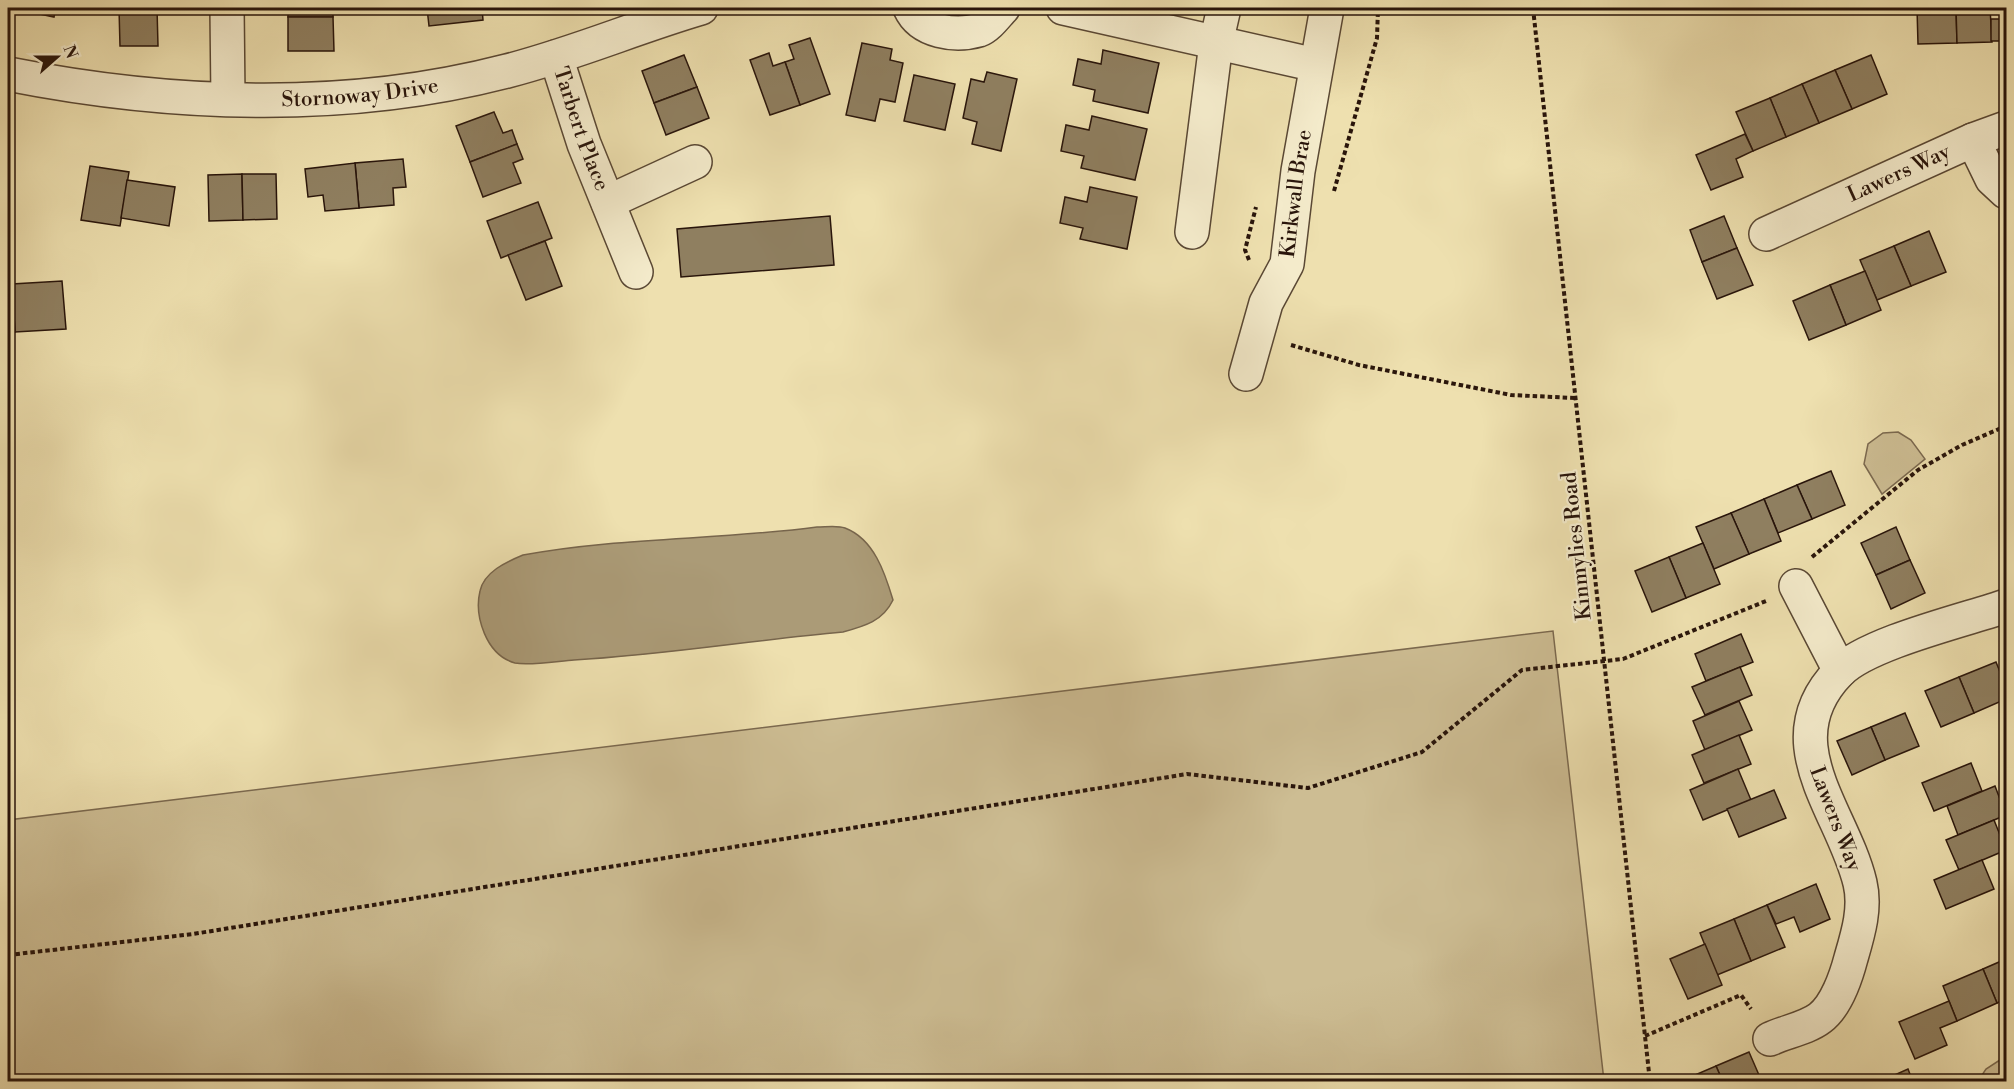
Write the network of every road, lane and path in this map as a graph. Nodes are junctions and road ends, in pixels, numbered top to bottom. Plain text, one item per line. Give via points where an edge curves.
1 (227, 8) edge
2 (701, 8) edge
3 (910, 8) edge
4 (1003, 8) edge
5 (1063, 8) edge
6 (1224, 8) edge
7 (1327, 8) edge
8 (1378, 8) edge
9 (1533, 8) edge
10 (647, 17) edge
11 (1216, 43) junction
12 (556, 57) junction
13 (1316, 65) junction
14 (8, 74) edge
15 (228, 99) junction
16 (2007, 128) edge
17 (1973, 140) junction
18 (695, 162) dead end
19 (2007, 192) edge
20 (1332, 197) dead end
21 (608, 202) junction
22 (1192, 232) dead end
23 (1766, 234) dead end
24 (636, 272) dead end
25 (1293, 333) dead end
26 (1259, 335) junction
27 (1290, 344) junction
28 (1246, 374) dead end
29 (1575, 398) junction
30 (2007, 426) edge
31 (1789, 580) junction
32 (2007, 606) edge
33 (1604, 661) junction
34 (1840, 671) junction
35 (8, 955) edge
36 (1645, 1036) junction
37 (1770, 1039) joint
38 (2007, 1071) edge
39 (1650, 1082) edge
40 (1992, 1082) edge

1 - 15 street
2 - 10 street, Stornoway Drive
3 - 4 street via 915,18 946,33 981,29
5 - 11 street
6 - 11 street
7 - 13 street, Kirkwall Brae
8 - 20 path via 1377,38
9 - 29 path, Kinmylies Road
10 - 12 street, Stornoway Drive
11 - 13 street
11 - 22 street
12 - 15 street, Stornoway Drive via 462,81 362,96
12 - 21 street, Tarbert Place via 584,144
13 - 26 street, Kirkwall Brae via 1287,264 1266,303
14 - 15 street, Stornoway Drive via 83,87
16 - 17 street
17 - 19 street, Lawers Way via 1992,179
17 - 23 street, Lawers Way
18 - 21 street, Tarbert Place
21 - 24 street, Tarbert Place
25 - 27 path
26 - 27 path
26 - 28 street, Kirkwall Brae
27 - 29 path via 1359,365 1511,395
29 - 33 path, Kinmylies Road
30 - 31 path via 1918,470
31 - 33 path via 1769,599 1623,659
31 - 34 street
32 - 34 street, Lawers Way via 1888,645 1863,655
33 - 35 path via 1522,670 1422,752 1308,788 1187,774 204,932
33 - 36 path, Kinmylies Road
34 - 37 street, Lawers Way via 1815,709 1810,742 1813,766 1860,883 1861,922 1843,986 1821,1018
36 - 37 path via 1741,995
36 - 39 path, Kinmylies Road
38 - 40 path

